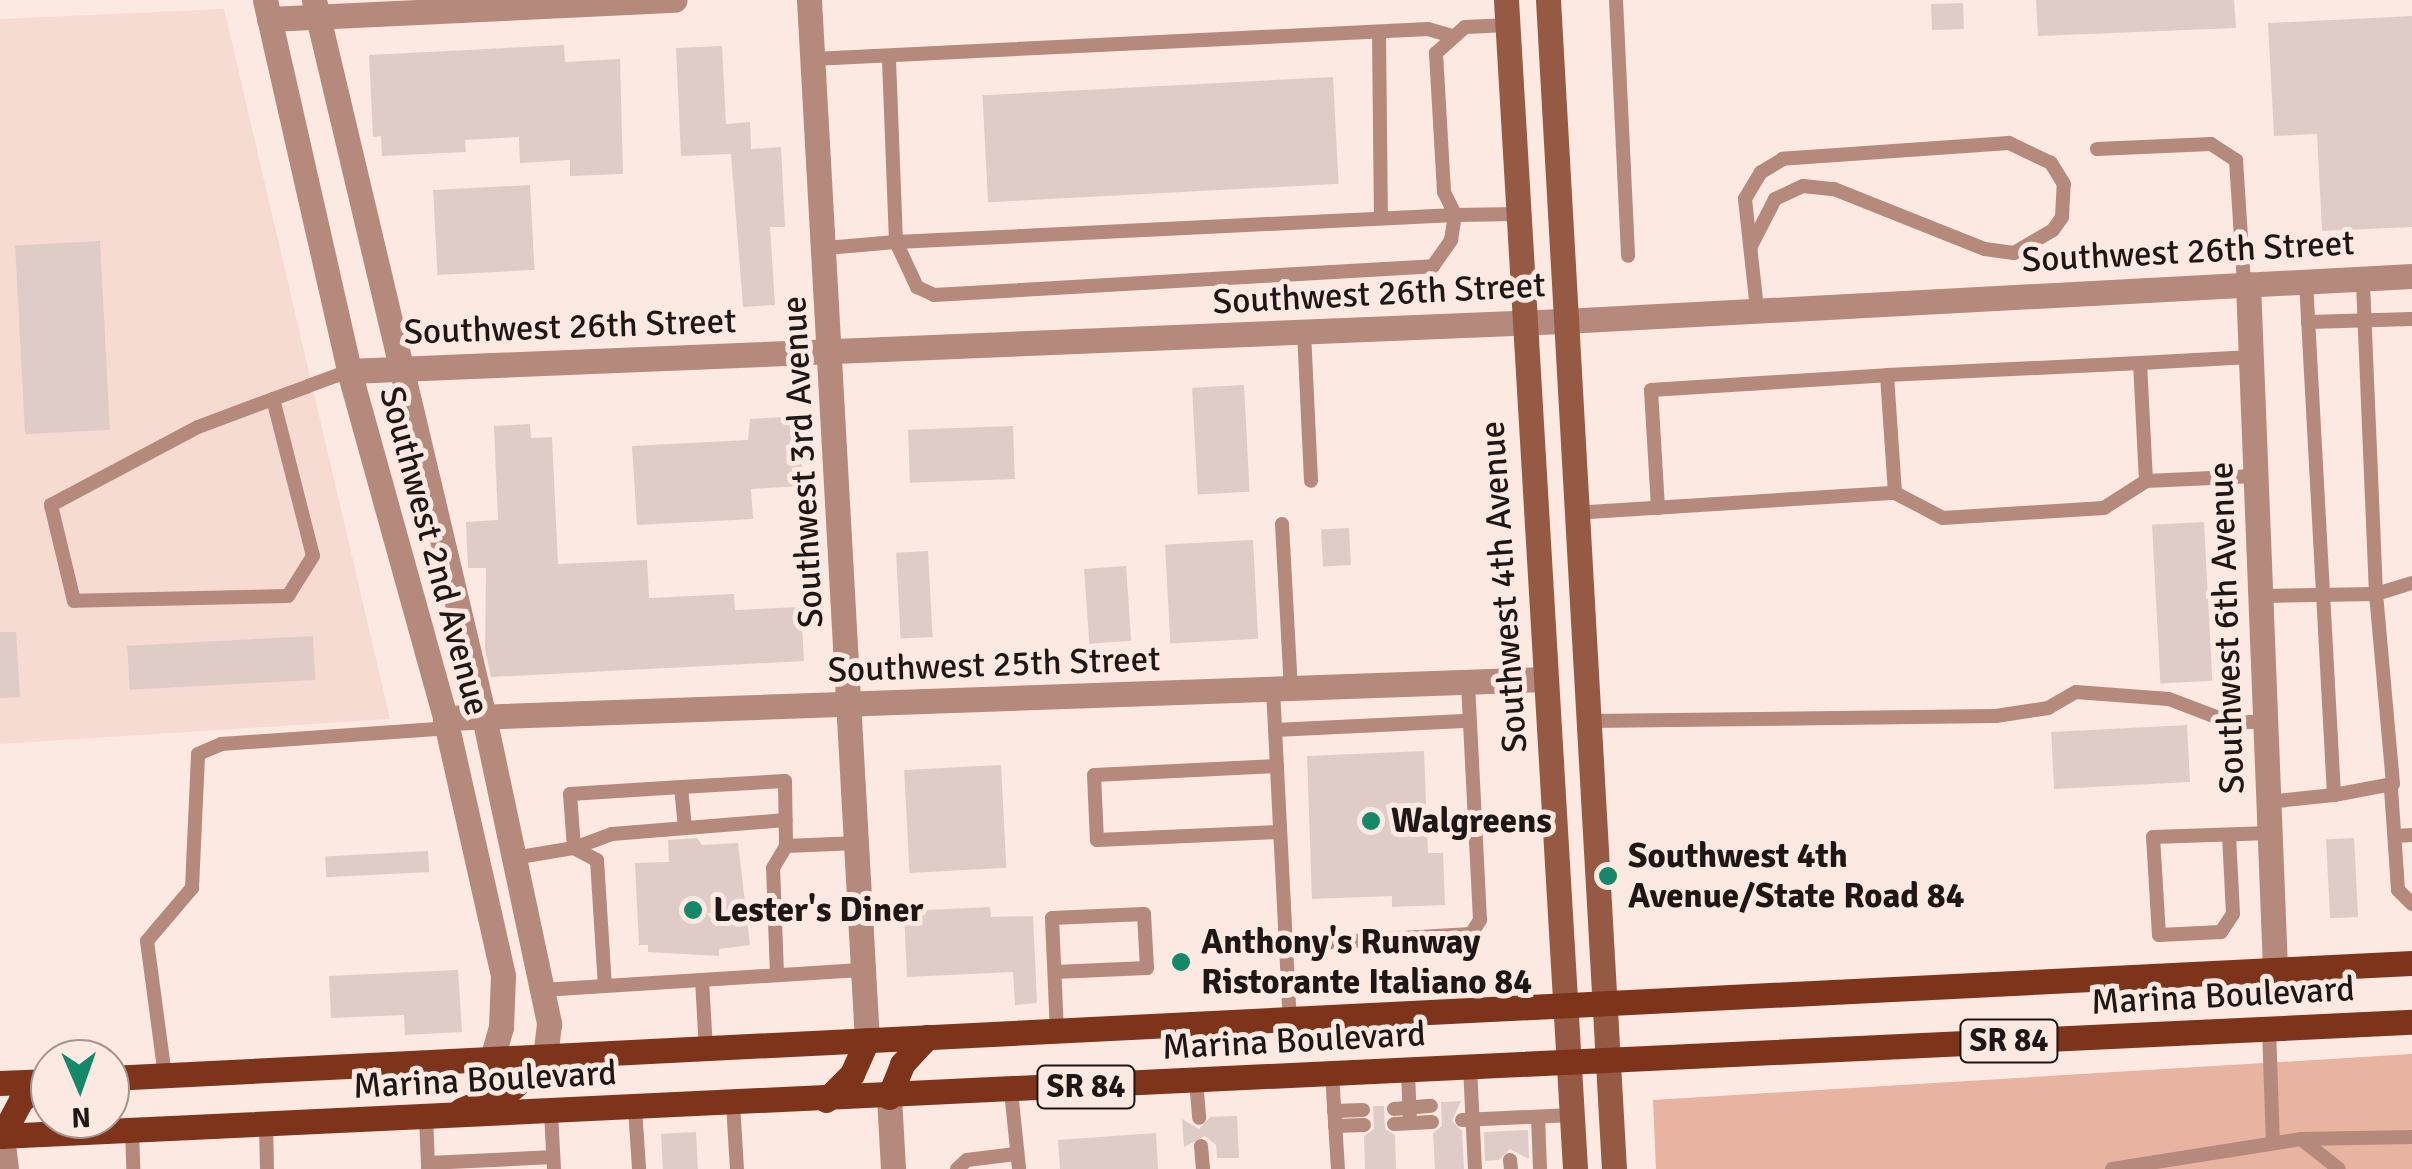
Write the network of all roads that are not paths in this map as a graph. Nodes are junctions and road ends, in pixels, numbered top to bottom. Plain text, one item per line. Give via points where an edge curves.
1 (675, 0) edge
2 (810, 0) edge
3 (1548, 0) edge
4 (1616, 0) edge
5 (316, 9) edge
6 (267, 10) edge
7 (1507, 13) edge
8 (1380, 33) junction
9 (1453, 36) junction
10 (889, 56) junction
11 (813, 59) junction
12 (2097, 149) dead end
13 (1517, 214) junction
14 (1455, 215) junction
15 (1380, 218) junction
16 (896, 242) junction
17 (1750, 246) junction
18 (826, 248) junction
19 (1628, 256) dead end
20 (2412, 276) edge
21 (2363, 278) junction
22 (2306, 281) junction
23 (2246, 284) junction
24 (1757, 310) junction
25 (2412, 319) edge
26 (1564, 321) junction
27 (2365, 321) junction
28 (2308, 322) junction
29 (1523, 323) junction
30 (1304, 332) junction
31 (832, 353) junction
32 (2251, 357) junction
33 (2140, 363) junction
34 (400, 368) junction
35 (349, 371) junction
36 (1887, 374) junction
37 (273, 399) junction
38 (2256, 476) junction
39 (1310, 481) dead end
40 (2146, 481) junction
41 (1895, 493) junction
42 (1658, 508) junction
43 (1574, 513) junction
44 (1282, 524) dead end
45 (2412, 583) edge
46 (2319, 594) junction
47 (2376, 594) junction
48 (2260, 596) junction
49 (1545, 679) junction
50 (1468, 682) junction
51 (1282, 689) junction
52 (853, 705) junction
53 (484, 717) junction
54 (1589, 720) junction
55 (2265, 720) junction
56 (1470, 721) junction
57 (446, 723) junction
58 (1275, 730) junction
59 (1277, 766) junction
60 (681, 788) junction
61 (2390, 789) junction
62 (2334, 796) junction
63 (2268, 802) junction
64 (785, 820) junction
65 (684, 828) junction
66 (1280, 832) junction
67 (2270, 833) junction
68 (2230, 835) junction
69 (2412, 835) edge
70 (2395, 836) junction
71 (859, 843) junction
72 (786, 846) junction
73 (574, 848) junction
74 (514, 858) junction
75 (2412, 904) edge
76 (1286, 944) junction
77 (2412, 964) edge
78 (2275, 969) junction
79 (864, 970) junction
80 (1055, 972) junction
81 (777, 976) junction
82 (702, 980) junction
83 (605, 986) junction
84 (542, 990) junction
85 (1603, 1007) junction
86 (1565, 1009) junction
87 (1290, 1021) junction
88 (2412, 1022) edge
89 (2269, 1029) junction
90 (1057, 1032) junction
91 (927, 1037) junction
92 (867, 1040) junction
93 (706, 1050) junction
94 (544, 1058) junction
95 (1606, 1060) junction
96 (491, 1062) junction
97 (1569, 1062) junction
98 (1470, 1067) junction
99 (1408, 1070) junction
100 (1332, 1074) junction
101 (165, 1076) junction
102 (130, 1077) edge
103 (30, 1082) edge
104 (1196, 1082) junction
105 (0, 1083) edge
106 (1011, 1091) junction
107 (30, 1094) edge
108 (889, 1097) junction
109 (826, 1100) junction
110 (732, 1104) junction
111 (635, 1108) junction
112 (551, 1112) junction
113 (1467, 1113) junction
114 (1431, 1114) dead end
115 (1572, 1115) junction
116 (1364, 1117) dead end
117 (1538, 1117) junction
118 (426, 1118) junction
119 (1199, 1118) dead end
120 (1334, 1119) junction
121 (266, 1125) junction
122 (132, 1130) junction
123 (1, 1136) edge
124 (2412, 1137) edge
125 (2301, 1139) junction
126 (2273, 1142) junction
127 (1201, 1146) dead end
128 (1018, 1161) edge
129 (554, 1163) edge
130 (428, 1166) edge
131 (6, 1169) edge
132 (133, 1169) edge
133 (268, 1169) edge
134 (640, 1169) edge
135 (737, 1169) edge
136 (893, 1169) edge
137 (957, 1169) edge
138 (1203, 1169) edge
139 (1338, 1169) edge
140 (1476, 1169) edge
141 (1540, 1169) edge
142 (1576, 1169) edge
143 (1614, 1169) edge
144 (2112, 1169) edge
145 (2339, 1169) edge

1 - 5 street
2 - 11 street, Southwest 3rd Avenue
3 - 26 street, Southwest 4th Avenue
4 - 19 lane
5 - 6 street
5 - 34 street, Southwest 2nd Avenue
6 - 35 street, Southwest 2nd Avenue
7 - 9 lane
7 - 13 street, Southwest 4th Avenue
8 - 9 lane
8 - 10 lane
8 - 15 lane
9 - 14 lane via 1436,53 1444,192
10 - 11 lane
10 - 16 lane
11 - 18 street, Southwest 3rd Avenue
12 - 23 lane via 2211,144 2236,160
13 - 14 lane
13 - 29 street, Southwest 4th Avenue
14 - 15 lane
14 - 16 lane via 1451,240 1433,266 934,294 917,288
15 - 16 lane
16 - 18 lane
17 - 17 lane via 1776,199 1802,186 1834,189 2014,254 2053,230 2062,216 2064,184 2051,163 2009,144 1783,160 1761,172 1746,199
17 - 24 lane
18 - 31 street, Southwest 3rd Avenue
20 - 21 street, Southwest 26th Street
21 - 22 street, Southwest 26th Street
21 - 27 lane
22 - 23 street, Southwest 26th Street
22 - 28 lane
23 - 24 street, Southwest 26th Street
23 - 32 street, Southwest 6th Avenue
24 - 26 street, Southwest 26th Street
25 - 27 lane
26 - 29 street, Southwest 26th Street
26 - 43 street, Southwest 4th Avenue
27 - 28 lane
27 - 47 lane
28 - 46 lane
29 - 30 street, Southwest 26th Street
29 - 49 street, Southwest 4th Avenue
30 - 31 street, Southwest 26th Street
30 - 39 lane
31 - 34 street, Southwest 26th Street
31 - 52 street, Southwest 3rd Avenue
32 - 33 lane
32 - 38 street, Southwest 6th Avenue
33 - 36 lane
33 - 40 lane
34 - 35 street, Southwest 26th Street
34 - 53 street, Southwest 2nd Avenue
35 - 37 lane
35 - 57 street, Southwest 2nd Avenue
36 - 41 lane
36 - 42 lane via 1651,390
37 - 37 lane via 198,426 51,505 74,602 288,596 313,556
38 - 40 lane
38 - 48 street, Southwest 6th Avenue
40 - 41 lane via 2104,508 1943,518
41 - 42 lane
42 - 43 lane
43 - 54 street, Southwest 4th Avenue
44 - 51 lane
45 - 47 lane
46 - 47 lane
46 - 48 lane
46 - 62 lane
47 - 61 lane via 2388,677
48 - 55 street, Southwest 6th Avenue
49 - 50 street, Southwest 25th Street
49 - 86 street, Southwest 4th Avenue
50 - 51 street, Southwest 25th Street
50 - 56 lane
51 - 52 street, Southwest 25th Street
51 - 58 lane
52 - 53 street, Southwest 25th Street
52 - 71 street, Southwest 3rd Avenue
53 - 57 street, Southwest 25th Street
53 - 74 street, Southwest 2nd Avenue
54 - 55 lane via 1996,716 2048,708 2076,692 2168,699 2232,723
54 - 85 street, Southwest 4th Avenue
55 - 63 street, Southwest 6th Avenue
56 - 58 lane
56 - 76 lane via 1480,920 1471,934
57 - 96 street, Southwest 2nd Avenue via 503,976 501,1027
57 - 101 lane via 221,744 198,754 192,888 147,941
58 - 59 lane
59 - 66 lane
59 - 66 lane via 1094,775 1097,840
60 - 64 lane via 785,781
60 - 65 lane
60 - 73 lane via 570,794
61 - 62 lane
61 - 70 lane
62 - 63 lane
63 - 67 street, Southwest 6th Avenue
64 - 65 lane
64 - 72 lane
65 - 73 lane via 612,834
66 - 76 lane
67 - 68 lane
67 - 78 street, Southwest 6th Avenue
68 - 68 lane via 2154,837 2159,935 2221,932 2233,914
69 - 70 lane
70 - 75 lane via 2398,890
71 - 72 lane
71 - 79 street, Southwest 3rd Avenue
72 - 81 lane via 773,868
73 - 74 lane
73 - 83 lane via 597,860
74 - 84 street, Southwest 2nd Avenue
76 - 87 lane
77 - 78 main road, Marina Boulevard / SR 84
78 - 85 main road, Marina Boulevard / SR 84
79 - 81 lane
79 - 92 street, Southwest 3rd Avenue
80 - 80 lane via 1052,918 1144,914 1147,968
80 - 90 lane
81 - 82 lane
82 - 83 lane
82 - 93 lane
83 - 84 lane
84 - 94 street, Southwest 2nd Avenue via 550,1028
85 - 86 main road, Marina Boulevard / SR 84
85 - 95 street, Southwest 4th Avenue
86 - 87 main road, Marina Boulevard / SR 84
86 - 97 street, Southwest 4th Avenue
87 - 90 main road, Marina Boulevard / SR 84
88 - 89 main road, Marina Boulevard / SR 84
89 - 95 main road, Marina Boulevard / SR 84
89 - 126 lane
90 - 91 main road, Marina Boulevard / SR 84
91 - 92 main road, Marina Boulevard / SR 84
91 - 108 main road via 892,1079
92 - 93 main road, Marina Boulevard / SR 84
92 - 109 main road via 852,1074
93 - 94 main road, Marina Boulevard / SR 84
94 - 96 main road, Marina Boulevard / SR 84
94 - 118 main road via 512,1089
95 - 97 main road, Marina Boulevard / SR 84
95 - 143 street, Southwest 4th Avenue
96 - 101 main road, Marina Boulevard / SR 84
97 - 98 main road, Marina Boulevard / SR 84
97 - 115 street, Southwest 4th Avenue
98 - 99 main road, Marina Boulevard / SR 84
98 - 113 lane
99 - 100 main road, Marina Boulevard / SR 84
99 - 114 lane via 1402,1116
100 - 104 main road, Marina Boulevard / SR 84
100 - 120 lane
101 - 102 main road, Marina Boulevard / SR 84
103 - 105 main road
104 - 106 main road, Marina Boulevard / SR 84
104 - 119 lane
106 - 108 main road, Marina Boulevard / SR 84
106 - 128 lane
107 - 123 main road
108 - 109 main road, Marina Boulevard / SR 84
108 - 136 street
109 - 110 main road, Marina Boulevard / SR 84
110 - 111 main road, Marina Boulevard / SR 84
110 - 135 lane
111 - 112 main road, Marina Boulevard / SR 84
111 - 134 lane
112 - 118 main road, Marina Boulevard / SR 84
112 - 129 lane
113 - 117 lane via 1508,1125
113 - 140 lane
115 - 117 lane
115 - 142 street, Southwest 4th Avenue
116 - 120 lane
117 - 141 lane
118 - 121 main road, Marina Boulevard / SR 84
118 - 130 lane
120 - 139 lane
121 - 122 main road, Marina Boulevard / SR 84
121 - 133 lane
122 - 123 main road, Marina Boulevard / SR 84
122 - 132 lane
123 - 131 street
124 - 125 lane
125 - 126 lane
125 - 145 lane
126 - 144 lane
127 - 138 lane
128 - 137 lane via 967,1160
129 - 130 lane

